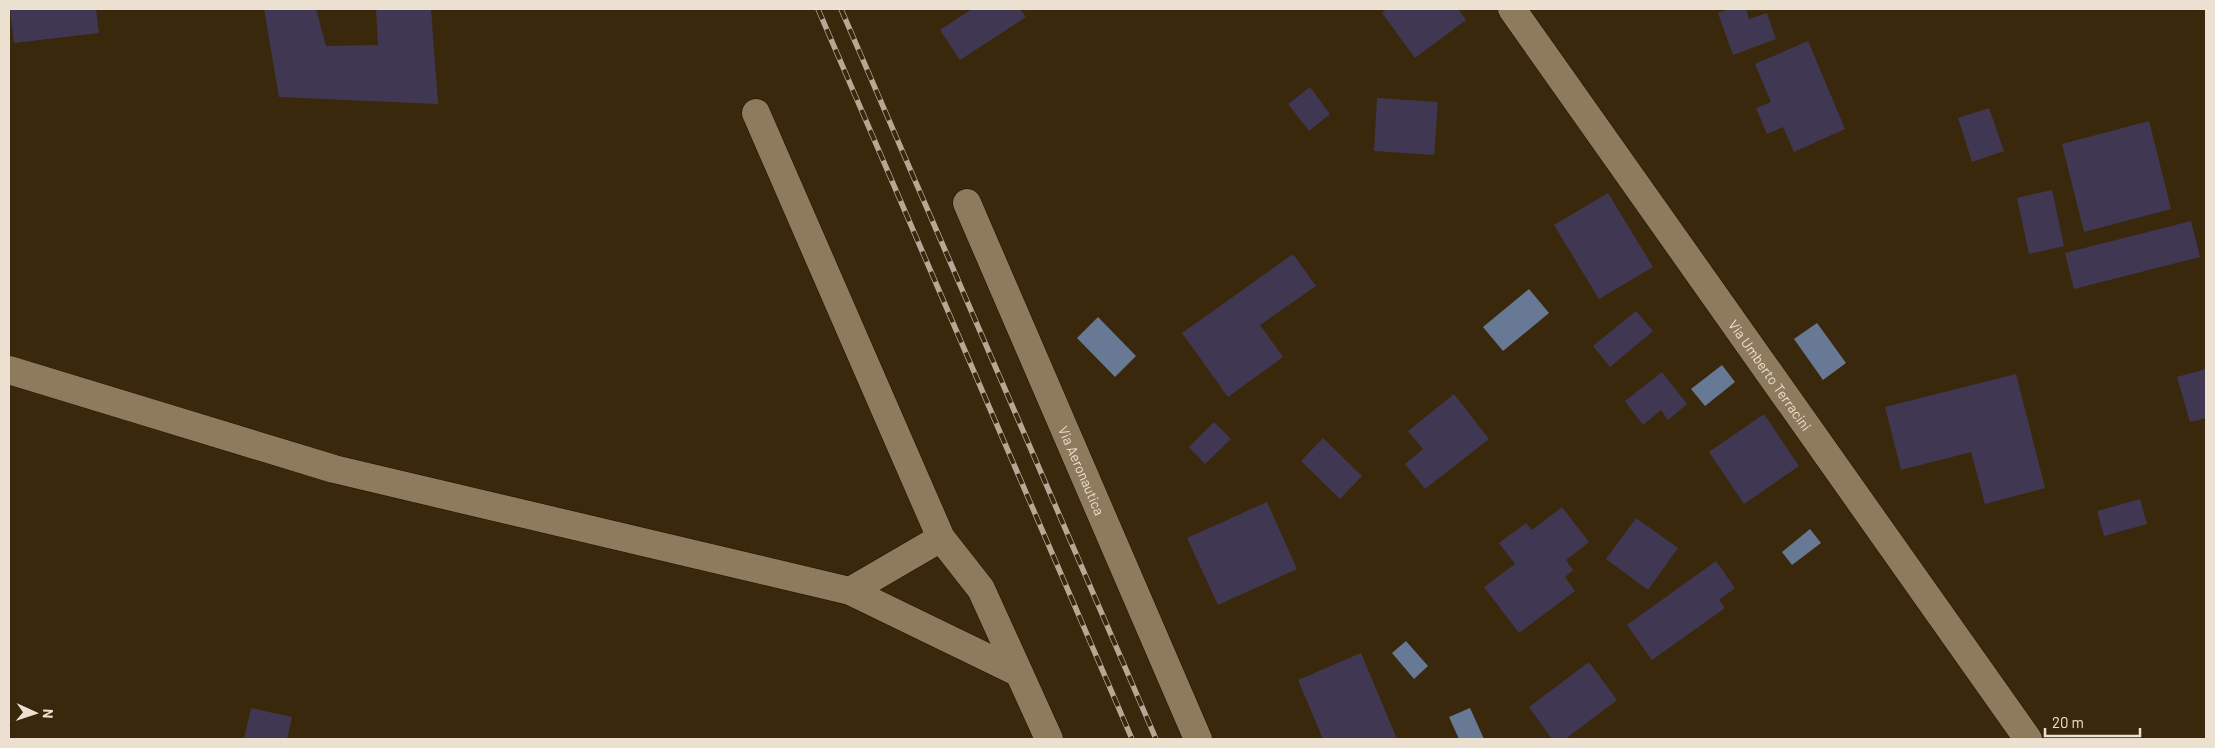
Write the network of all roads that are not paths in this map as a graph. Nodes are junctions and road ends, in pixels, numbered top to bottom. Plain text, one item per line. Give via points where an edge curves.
1 (1512, 9) edge
2 (756, 113) dead end
3 (967, 202) dead end
4 (9, 370) edge
5 (940, 538) junction
6 (850, 591) junction
7 (1019, 673) junction
8 (1049, 739) edge
9 (1198, 739) edge
10 (2028, 739) edge

1 - 10 street, Via Umberto Terracini
2 - 5 street
3 - 9 street, Via Aeronautica
4 - 6 street via 334,468
5 - 6 street
5 - 7 street via 981,589
6 - 7 street
7 - 8 street

